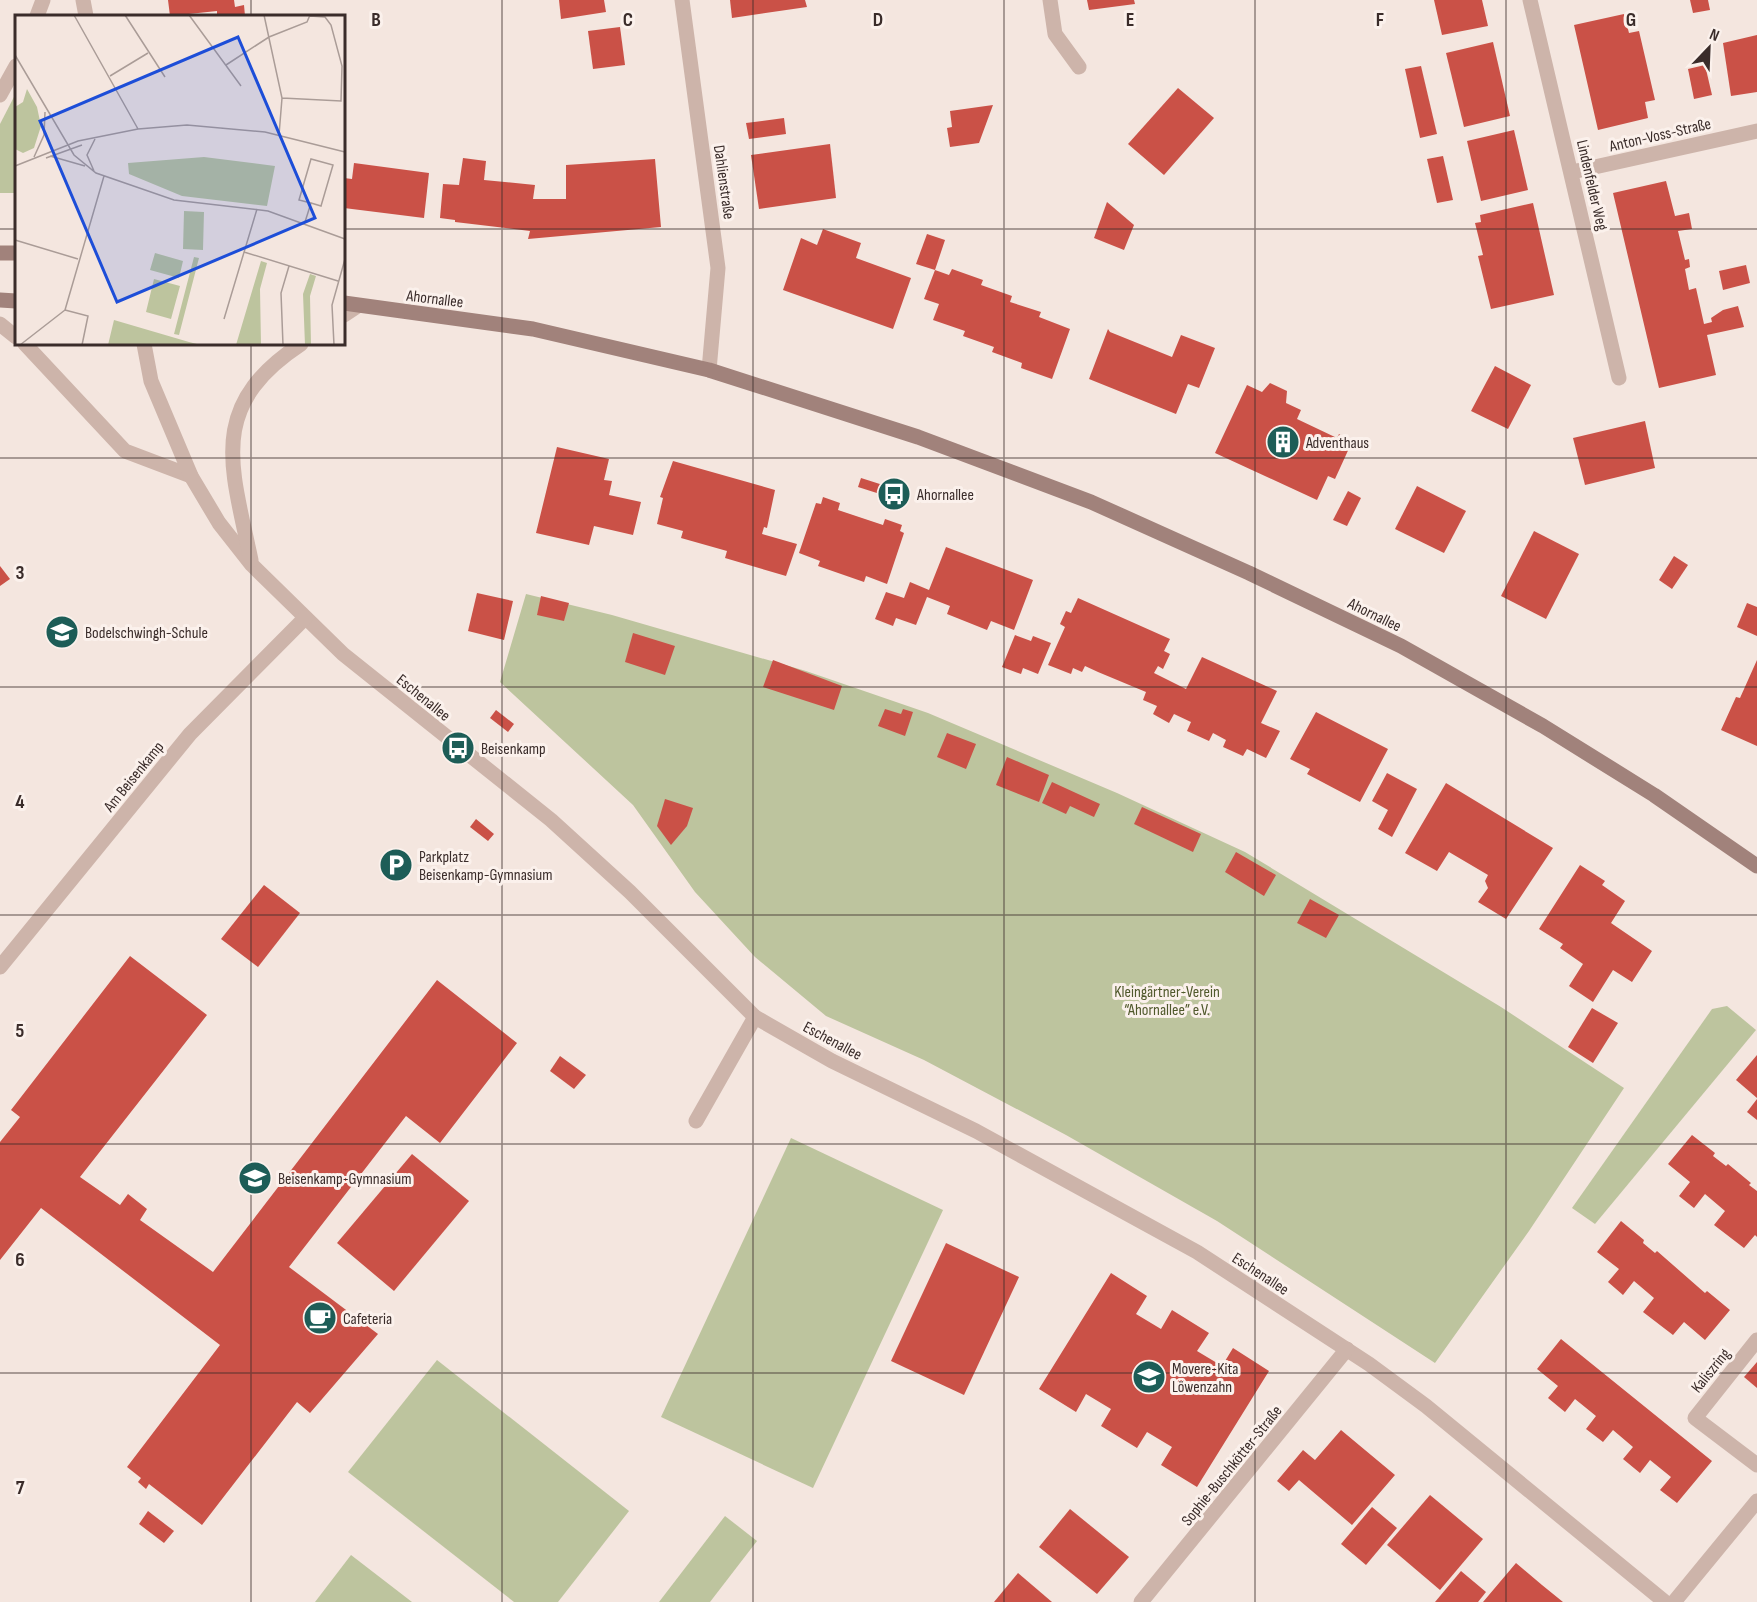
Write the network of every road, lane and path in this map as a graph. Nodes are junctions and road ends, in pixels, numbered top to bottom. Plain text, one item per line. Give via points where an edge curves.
1 (43, 0) edge
2 (83, 0) edge
3 (682, 0) edge
4 (1050, 0) edge
5 (1530, 0) edge
6 (37, 15) edge
7 (86, 15) edge
8 (1079, 67) dead end
9 (15, 68) edge
10 (0, 95) edge
11 (1757, 131) edge
12 (1572, 172) junction
13 (0, 300) edge
14 (15, 301) edge
15 (347, 308) edge
16 (0, 324) edge
17 (15, 336) edge
18 (26, 345) edge
19 (144, 345) edge
20 (299, 345) edge
21 (709, 370) junction
22 (1619, 378) dead end
23 (191, 476) junction
24 (252, 565) junction
25 (305, 618) junction
26 (1756, 863) edge
27 (0, 967) edge
28 (755, 1017) junction
29 (696, 1121) dead end
30 (1757, 1340) edge
31 (1347, 1349) junction
32 (1757, 1465) edge
33 (1757, 1501) edge
34 (1141, 1602) edge
35 (1665, 1602) edge
36 (1674, 1602) edge

1 - 6 street
2 - 7 street
3 - 21 street, Dahlienstraße via 718,268
4 - 8 street via 1055,34
5 - 12 street, Lindenfelder Weg
9 - 10 street
11 - 12 street, Anton-Voss-Straße
12 - 22 street, Lindenfelder Weg
13 - 14 main road
15 - 21 main road, Ahornallee via 533,328
16 - 17 street
18 - 23 street via 125,452
19 - 23 street, Eschenallee via 151,381
20 - 24 street via 258,379 241,404 234,427 234,481
21 - 26 main road, Ahornallee via 918,437 1069,494 1259,578 1401,646 1543,726
23 - 24 street, Eschenallee via 219,523
24 - 25 street, Eschenallee
25 - 27 street, Am Beisenkamp via 189,734
25 - 28 street, Eschenallee via 430,726 550,820 630,892
28 - 29 street
28 - 31 street, Eschenallee via 832,1061 976,1131 1197,1252
30 - 32 street, Kaliszring via 1695,1418
31 - 34 street, Sophie-Buschkötter-Straße
31 - 35 street, Eschenallee via 1426,1406
33 - 36 street

